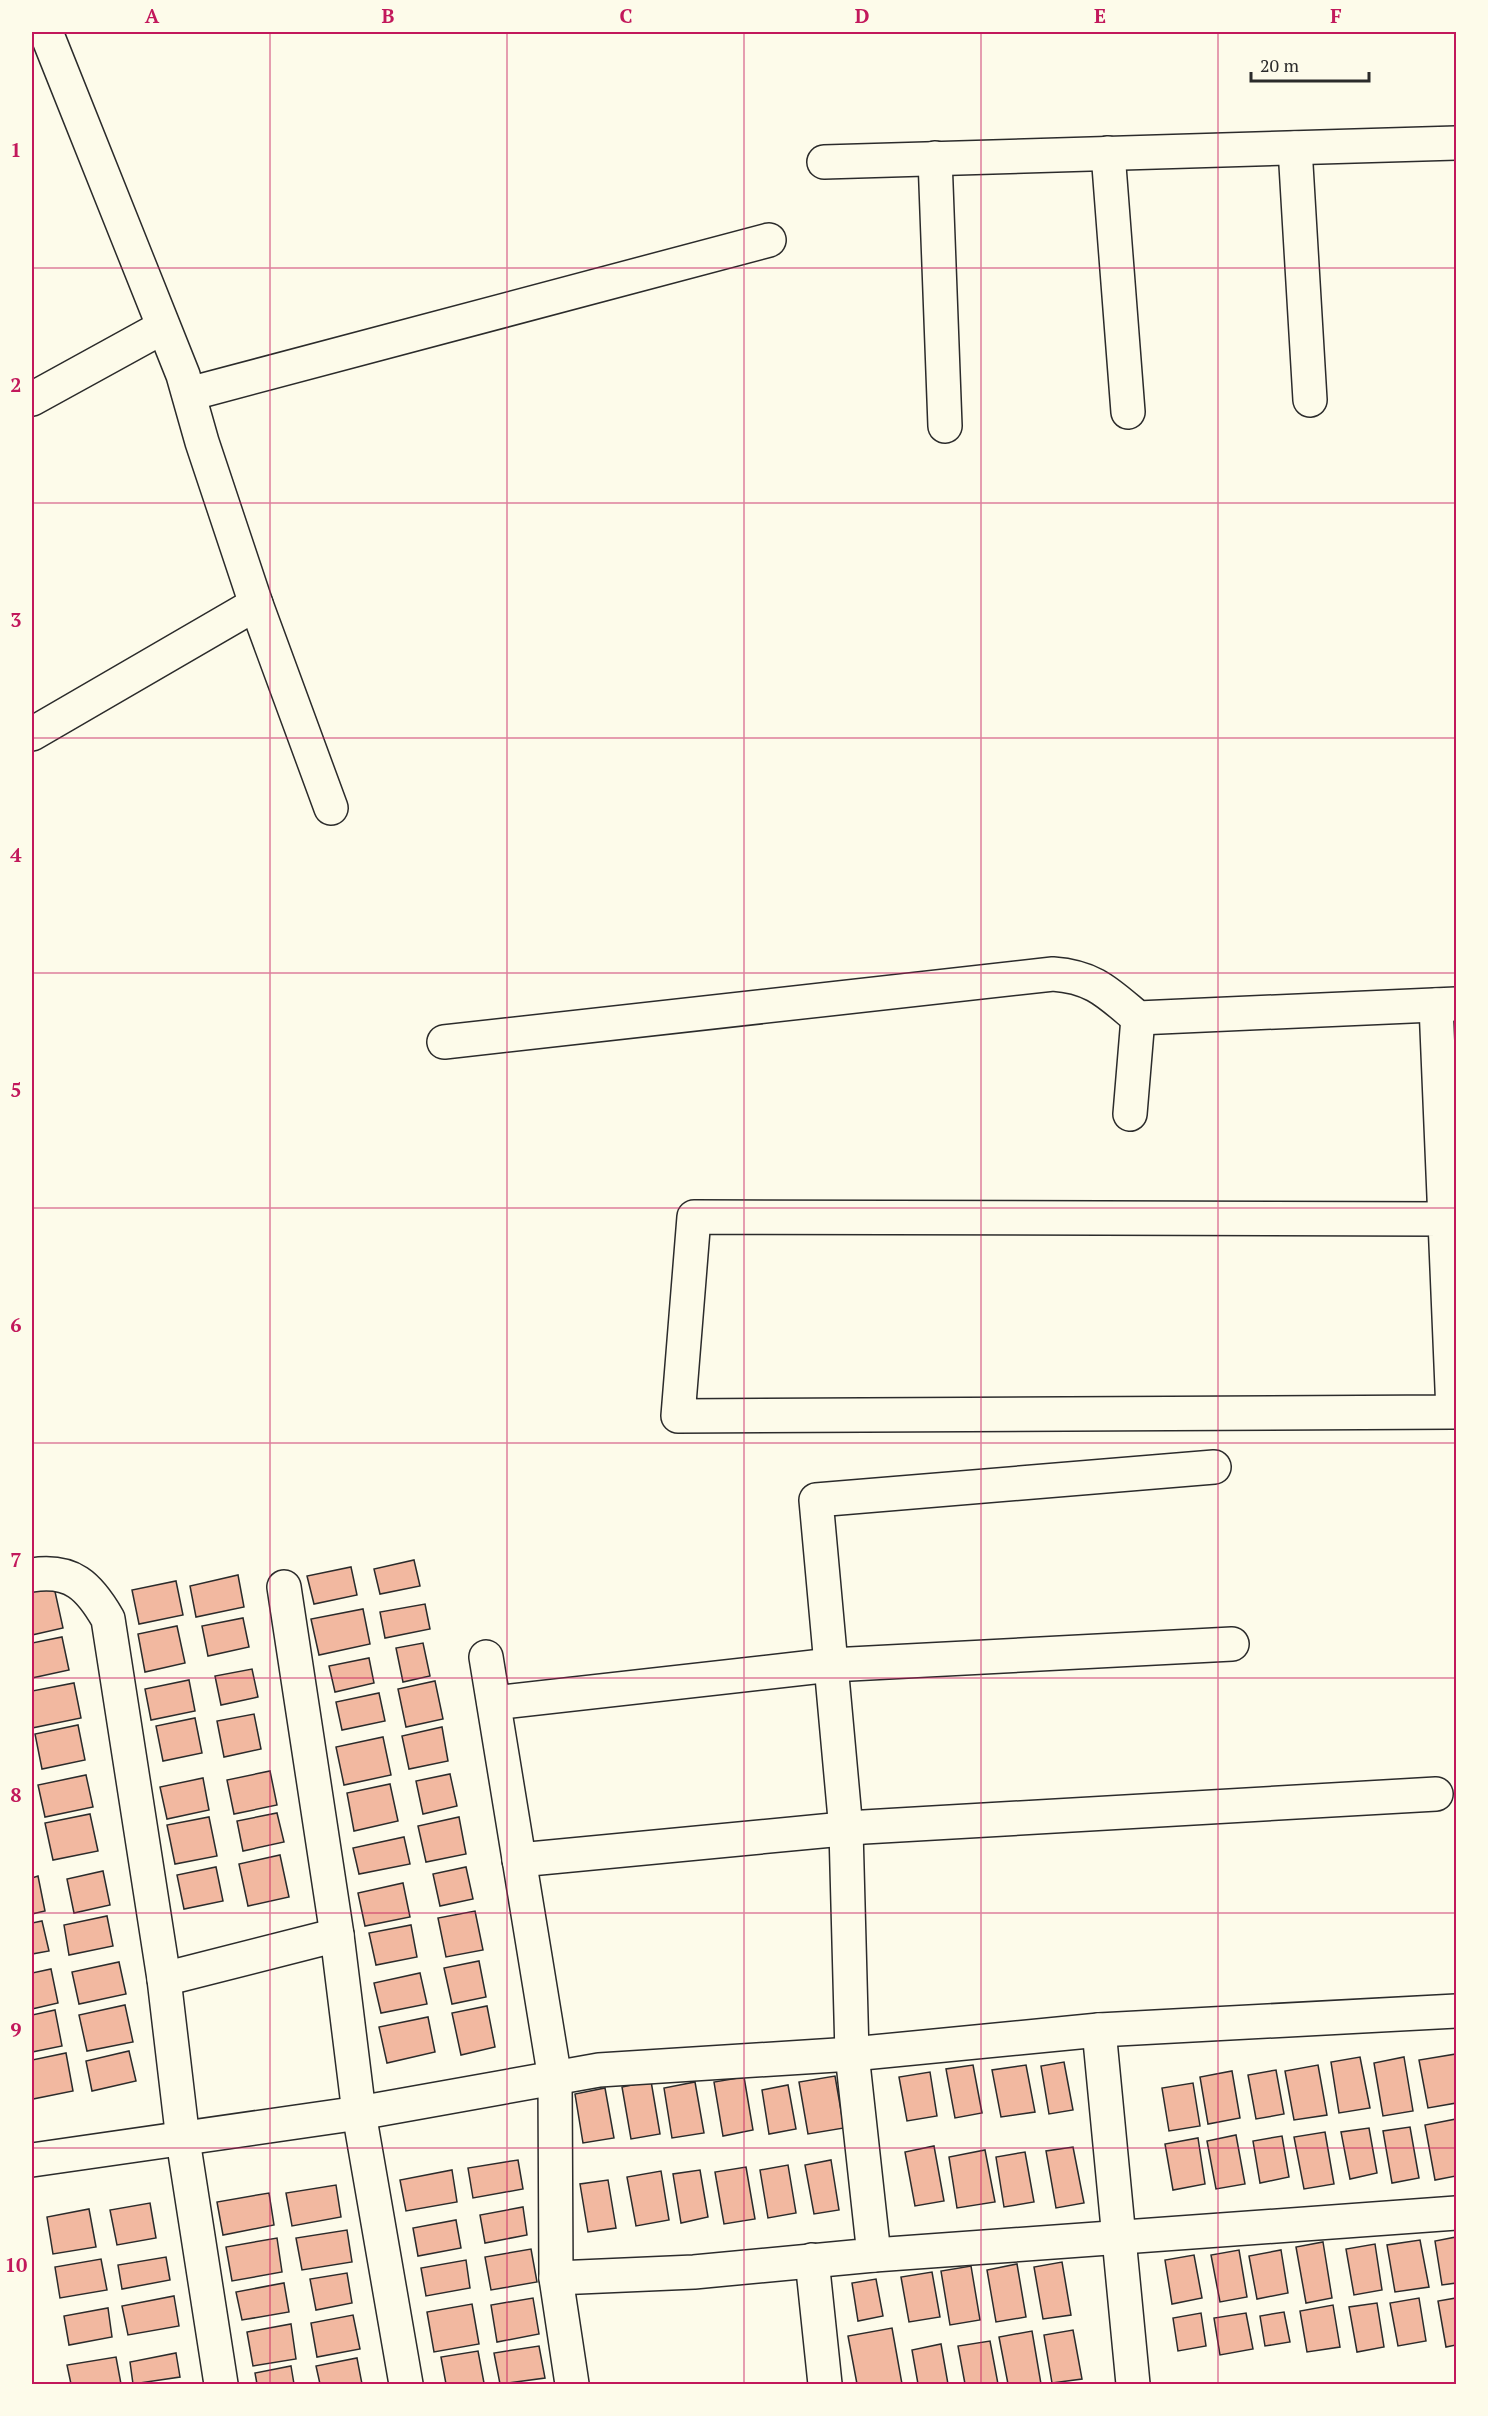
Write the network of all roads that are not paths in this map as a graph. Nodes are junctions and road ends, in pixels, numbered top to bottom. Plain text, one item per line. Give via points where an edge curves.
1 (46, 32) edge
2 (1456, 143) edge
3 (1295, 148) junction
4 (1108, 153) junction
5 (935, 158) junction
6 (824, 162) dead end
7 (769, 240) dead end
8 (164, 327) junction
9 (189, 394) junction
10 (32, 399) edge
11 (1310, 400) dead end
12 (1128, 412) dead end
13 (945, 426) dead end
14 (256, 604) junction
15 (32, 734) edge
16 (331, 808) dead end
17 (1446, 1004) edge
18 (1138, 1018) junction
19 (444, 1042) dead end
20 (1130, 1114) dead end
21 (1445, 1220) junction
22 (1452, 1291) edge
23 (1214, 1467) dead end
24 (32, 1575) edge
25 (284, 1587) dead end
26 (1232, 1644) dead end
27 (486, 1657) dead end
28 (831, 1665) junction
29 (494, 1703) junction
30 (1436, 1794) dead end
31 (846, 1830) junction
32 (519, 1860) junction
33 (337, 1935) junction
34 (164, 1979) junction
35 (1456, 2011) edge
36 (1099, 2030) junction
37 (852, 2054) junction
38 (555, 2079) junction
39 (359, 2113) junction
40 (183, 2140) junction
41 (32, 2160) edge
42 (1456, 2213) edge
43 (1119, 2236) junction
44 (874, 2255) junction
45 (812, 2260) junction
46 (556, 2278) junction
47 (221, 2385) edge
48 (406, 2385) edge
49 (572, 2385) edge
50 (825, 2385) edge
51 (1133, 2385) edge

1 - 8 street
2 - 3 street
3 - 4 street
3 - 11 street
4 - 5 street
4 - 12 street
5 - 6 street
5 - 13 street
7 - 9 street
8 - 9 street
8 - 10 street
9 - 14 street
14 - 15 street
14 - 16 street
17 - 18 street
17 - 21 street
18 - 19 street via 1100,987 1053,974
18 - 20 street
21 - 22 street
21 - 22 street via 694,1217 678,1416 1453,1412
23 - 28 street via 816,1500
24 - 34 street via 72,1577 92,1595 108,1619
25 - 33 street
26 - 28 street
27 - 29 street
28 - 29 street
28 - 31 street
29 - 32 street
30 - 31 street
31 - 32 street
31 - 37 street
32 - 38 street
33 - 34 street
33 - 39 street
34 - 40 street
35 - 36 street
36 - 37 street
36 - 43 street
37 - 38 street via 599,2070
37 - 44 street
38 - 39 street
38 - 46 street
39 - 40 street
39 - 48 street
40 - 41 street
40 - 47 street
42 - 43 street
43 - 44 street
43 - 51 street
44 - 45 street
45 - 46 street via 694,2272
45 - 50 street
46 - 49 street

